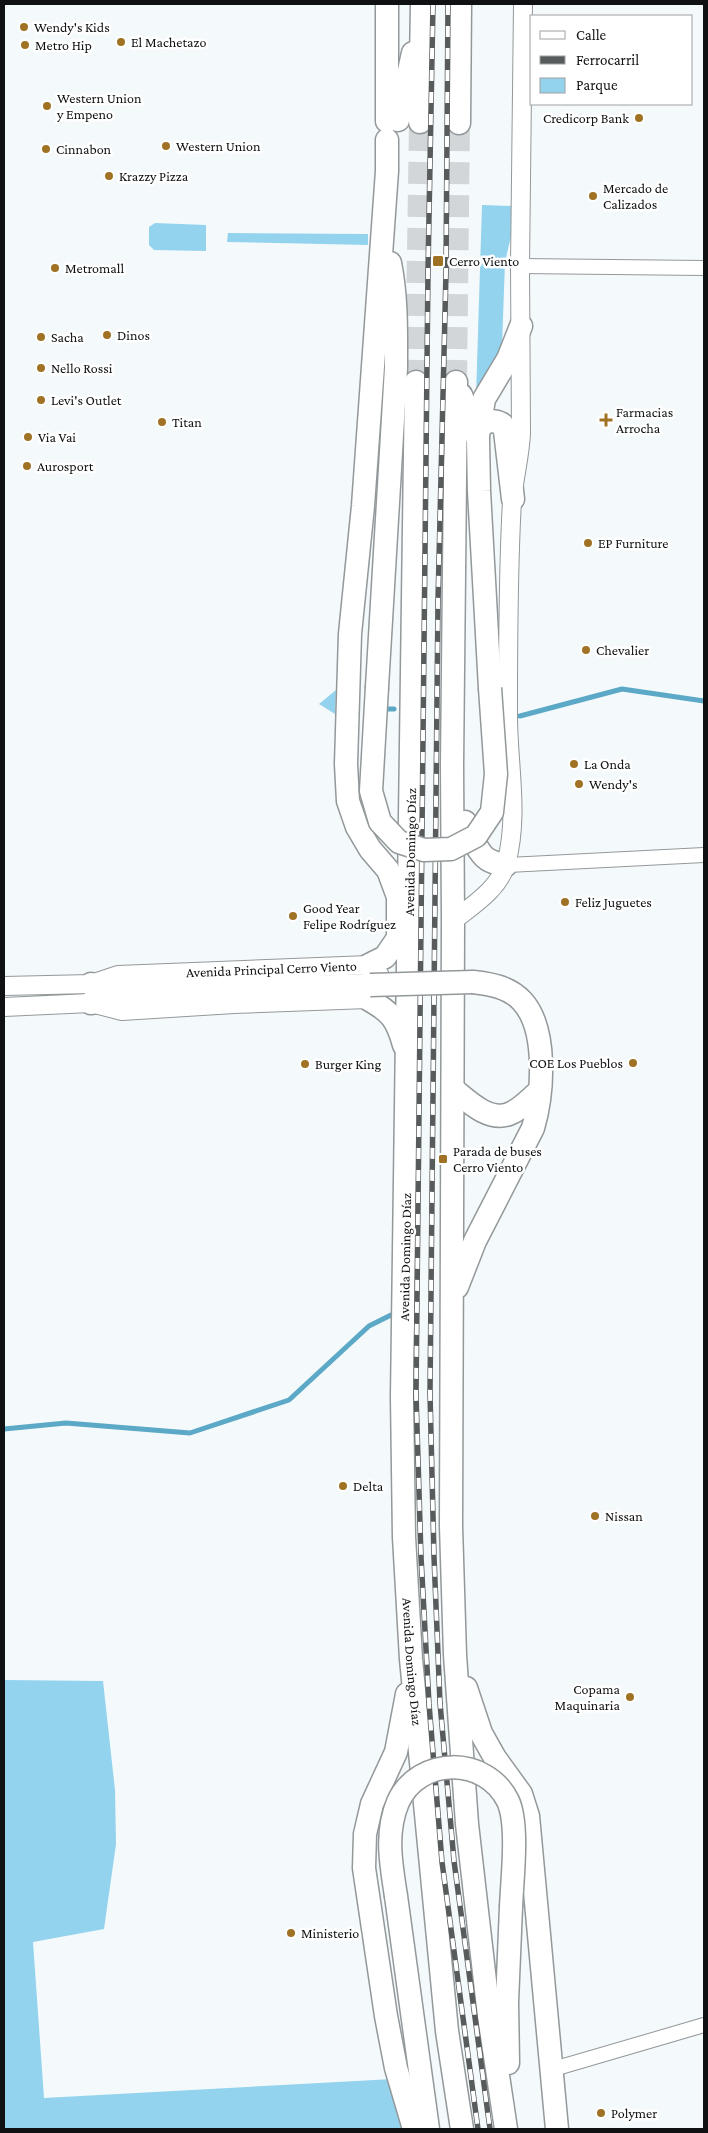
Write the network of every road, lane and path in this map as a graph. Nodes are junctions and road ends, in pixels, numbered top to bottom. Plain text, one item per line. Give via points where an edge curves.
1 (387, 4) edge
2 (460, 4) edge
3 (523, 4) edge
4 (421, 13) edge
5 (420, 122) tunnel mouth
6 (459, 123) tunnel mouth
7 (392, 131) junction
8 (383, 228) junction
9 (520, 266) junction
10 (704, 268) edge
11 (521, 326) junction
12 (416, 382) tunnel mouth
13 (478, 443) junction
14 (513, 498) junction
15 (454, 550) junction
16 (452, 766) junction
17 (704, 855) edge
18 (506, 865) junction
19 (453, 921) junction
20 (398, 938) junction
21 (369, 983) junction
22 (4, 986) edge
23 (91, 994) junction
24 (4, 1007) edge
25 (399, 1025) junction
26 (408, 1058) junction
27 (453, 1089) junction
28 (538, 1092) junction
29 (452, 1300) junction
30 (455, 1655) junction
31 (411, 1659) junction
32 (704, 2025) edge
33 (414, 2027) junction
34 (550, 2070) junction
35 (414, 2129) edge
36 (428, 2129) edge
37 (440, 2129) edge
38 (462, 2129) edge
39 (508, 2129) edge
40 (557, 2129) edge

1 - 7 main road
2 - 6 main road
3 - 9 street
4 - 5 main road
4 - 7 main road
7 - 8 main road
8 - 13 main road, bridge via 394,280 396,368 371,791 380,822 399,842 424,850 451,849 476,836 492,812 496,774
8 - 20 main road via 363,506 350,634 346,764 348,801 357,827 388,870 398,897
9 - 10 street
9 - 11 street
11 - 13 main road via 508,360 484,399
11 - 14 street via 520,457
12 - 26 main road, Avenida Domingo Díaz
13 - 14 main road via 487,422 502,424
13 - 15 main road
13 - 15 main road via 456,382
14 - 18 street via 508,712 513,820
15 - 16 main road
16 - 18 main road via 467,830 486,859
16 - 19 main road
17 - 18 street
18 - 19 street via 497,884
19 - 27 main road
20 - 21 main road
20 - 25 main road
21 - 23 main road
21 - 23 street, Avenida Principal Cerro Viento via 118,975
21 - 23 street, Avenida Principal Cerro Viento via 234,1004 122,1011
21 - 25 main road
21 - 28 main road, bridge via 473,982 494,984 509,991 523,1001 534,1020 541,1068
22 - 23 street, Avenida Principal Cerro Viento
23 - 24 street, Avenida Principal Cerro Viento
25 - 26 main road
26 - 31 main road, Avenida Domingo Díaz via 402,1397 404,1537
27 - 28 main road via 479,1110 508,1115
27 - 29 main road
28 - 29 main road via 532,1128 475,1241
29 - 30 main road
30 - 34 main road via 480,1733 521,1794 528,1816
30 - 39 main road via 467,1824 489,2016
31 - 35 main road via 396,1752 372,1804 365,1834 364,1868 391,2042
31 - 38 main road, Avenida Domingo Díaz via 447,2031
32 - 34 street
33 - 36 main road
33 - 37 main road
33 - 39 main road, bridge via 389,1848 393,1819 398,1802 409,1784 422,1775 433,1769 453,1767 470,1770 501,1790 514,1821 507,2002
34 - 40 main road

